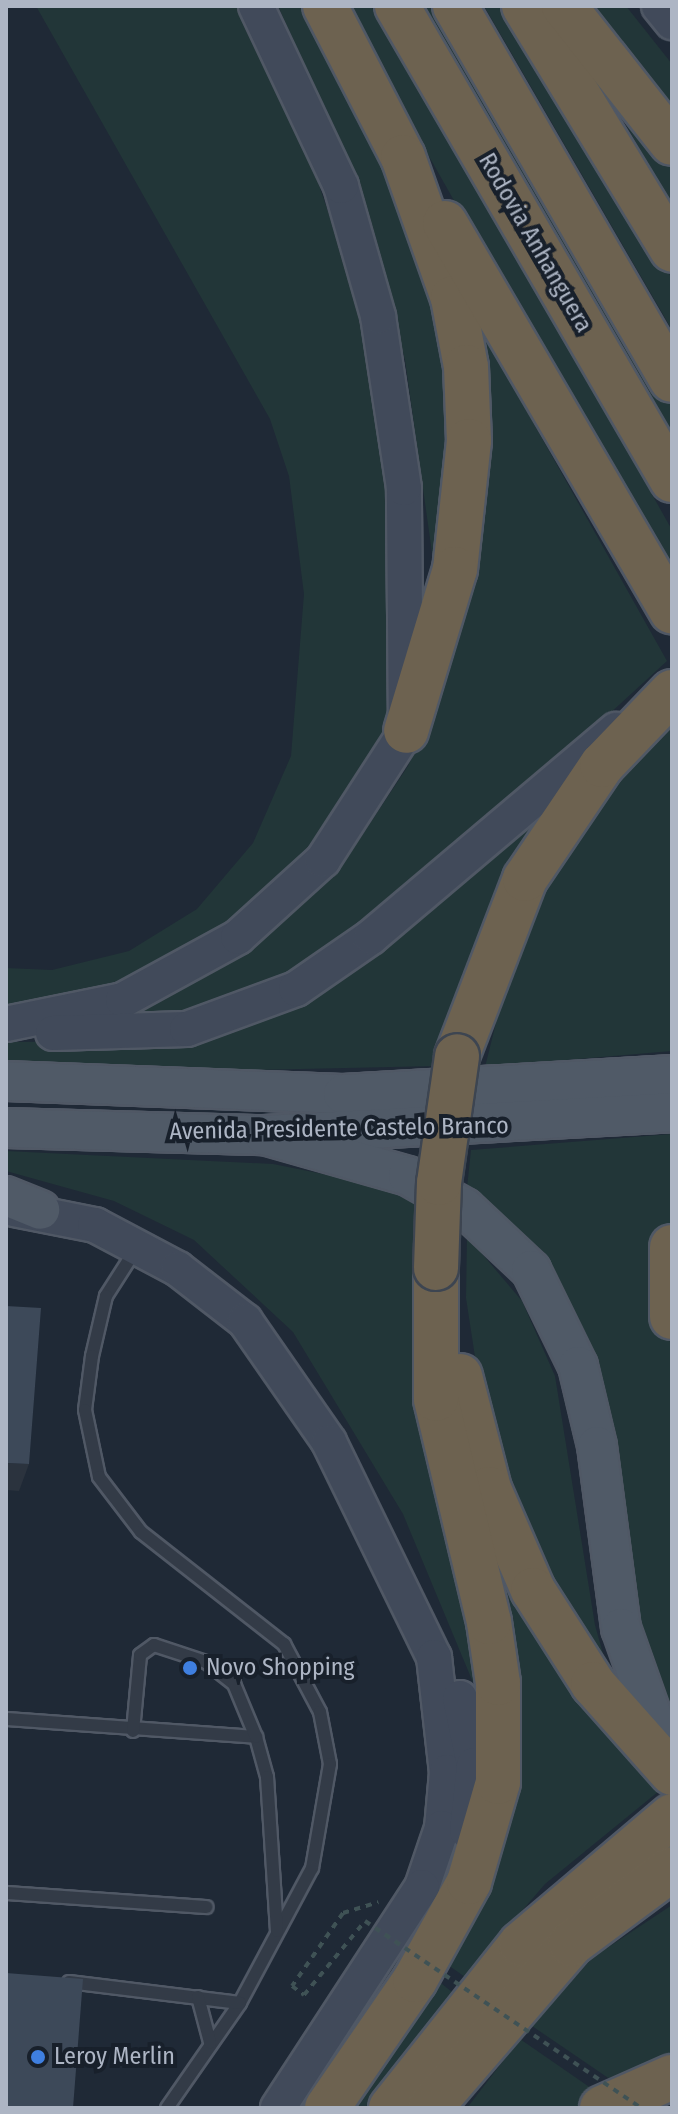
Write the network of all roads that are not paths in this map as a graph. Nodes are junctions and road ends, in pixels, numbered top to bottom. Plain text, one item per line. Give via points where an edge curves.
1 (256, 6) edge
2 (325, 6) edge
3 (397, 6) edge
4 (455, 6) edge
5 (524, 6) edge
6 (564, 6) edge
7 (659, 6) edge
8 (672, 22) edge
9 (672, 143) edge
10 (403, 157) junction
11 (672, 249) edge
12 (672, 380) edge
13 (672, 480) edge
14 (672, 611) edge
15 (658, 703) edge
16 (406, 731) junction
17 (6, 1024) edge
18 (6, 1032) edge
19 (672, 1075) edge
20 (6, 1081) edge
21 (672, 1112) edge
22 (6, 1128) edge
23 (264, 1135) junction
24 (17, 1205) edge
25 (138, 1247) junction
26 (672, 1247) edge
27 (436, 1268) junction
28 (672, 1317) edge
29 (419, 1616) junction
30 (6, 1719) edge
31 (133, 1731) junction
32 (256, 1737) junction
33 (672, 1771) edge
34 (672, 1816) edge
35 (672, 1869) edge
36 (6, 1893) edge
37 (207, 1907) dead end
38 (443, 1929) junction
39 (277, 1931) junction
40 (46, 1977) edge
41 (198, 1997) junction
42 (240, 2003) junction
43 (210, 2042) junction
44 (672, 2077) edge
45 (167, 2108) edge
46 (278, 2108) edge
47 (327, 2108) edge
48 (391, 2108) edge
49 (430, 2108) edge
50 (602, 2108) edge

1 - 16 main road via 341,186 378,316 404,488
2 - 10 highway
3 - 13 highway, Rodovia Anhanguera
4 - 12 highway, Rodovia Anhanguera
5 - 11 highway
6 - 9 highway
7 - 8 main road
10 - 14 highway via 490,292
10 - 16 highway via 453,298 469,441 445,619
15 - 18 main road via 605,736 371,937 296,989 187,1029
15 - 27 highway, bridge via 525,879 471,1009 446,1114
16 - 17 main road via 323,860 238,937 123,1000
19 - 20 main road, Avenida Presidente Castelo Branco via 343,1094
21 - 23 main road, Avenida Presidente Castelo Branco
22 - 23 main road, Avenida Presidente Castelo Branco
23 - 33 main road via 408,1176 474,1215 531,1270 578,1366 597,1446 621,1628
24 - 25 main road
25 - 29 main road via 219,1297 271,1350 329,1442
25 - 39 lane via 106,1296 85,1410 88,1444 119,1508 270,1627 320,1712 330,1764 327,1816 312,1868
26 - 28 highway
27 - 33 highway via 475,1442 508,1536 569,1651
27 - 38 highway via 436,1399 489,1622 499,1741 488,1834
29 - 38 main road via 456,1683 474,1765 471,1818
29 - 46 main road via 448,1740 442,1828 405,1922
30 - 31 lane
31 - 32 lane
31 - 32 lane via 140,1655 154,1645 206,1662 234,1684
32 - 39 lane via 267,1777
34 - 48 highway via 521,1944
35 - 49 highway via 571,1944
36 - 37 lane
38 - 47 highway
39 - 42 lane
40 - 41 lane
41 - 42 lane
41 - 43 lane
42 - 43 lane
43 - 45 lane
44 - 50 highway

